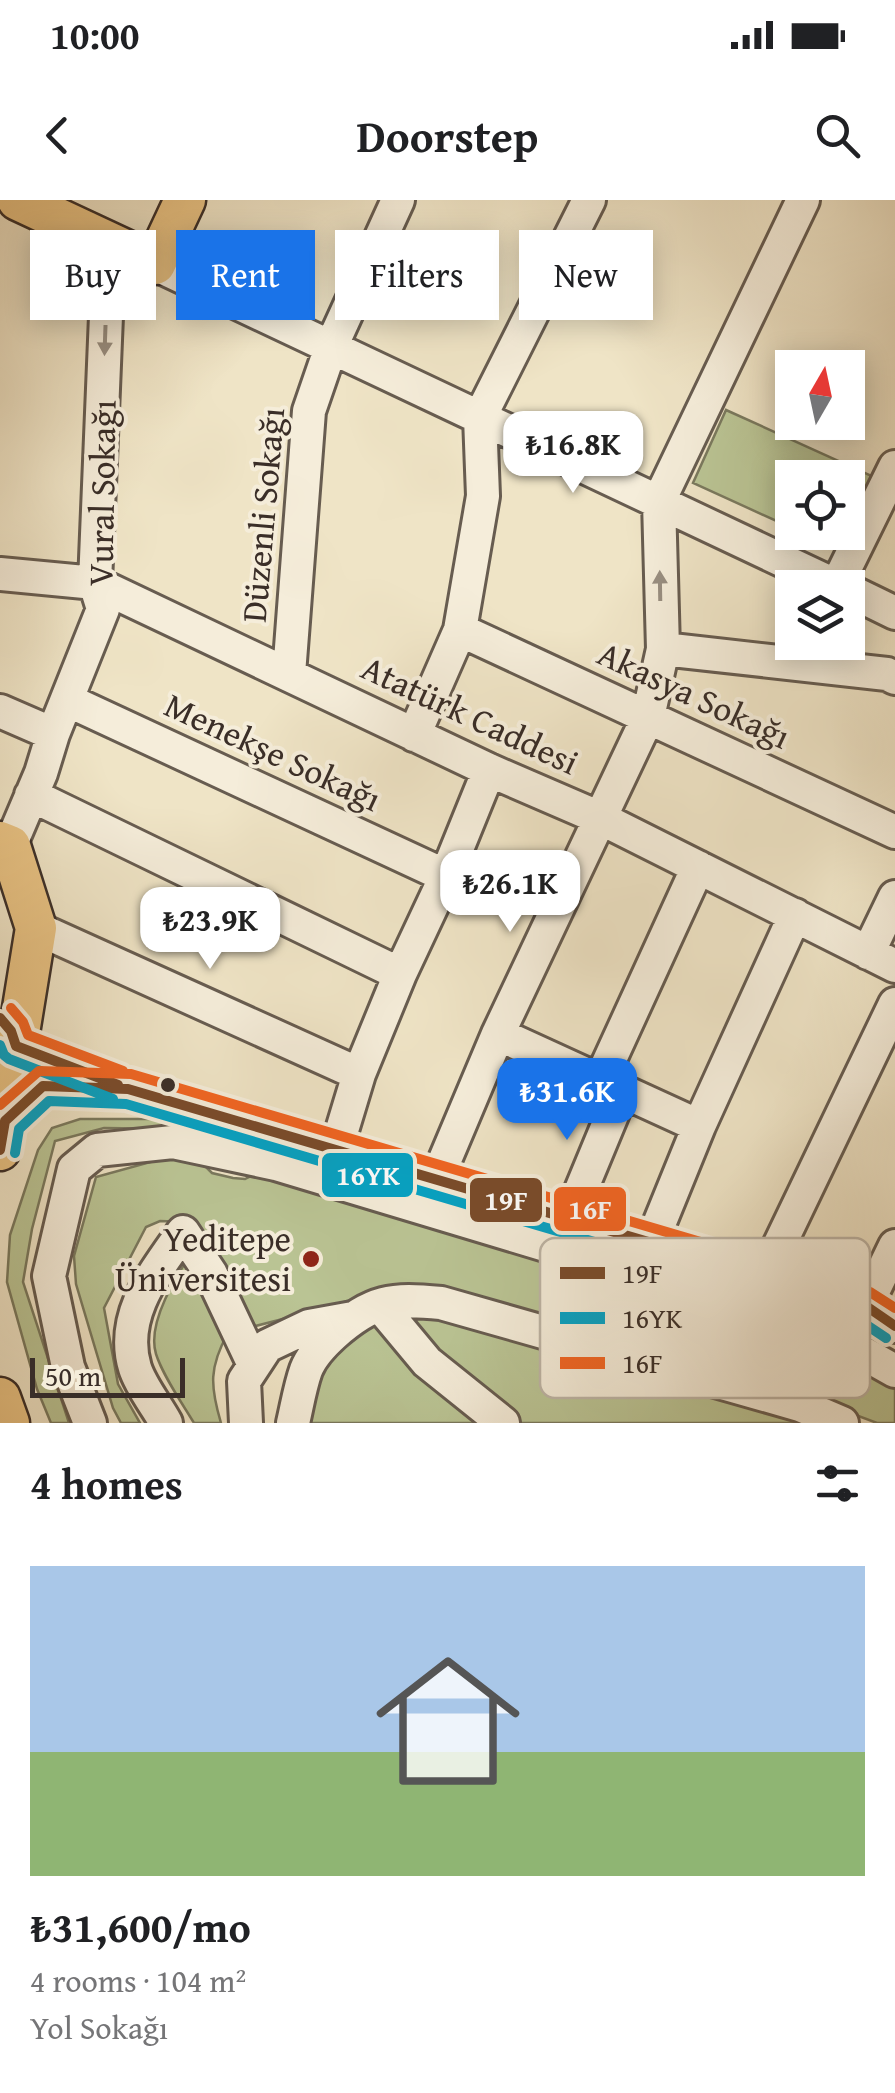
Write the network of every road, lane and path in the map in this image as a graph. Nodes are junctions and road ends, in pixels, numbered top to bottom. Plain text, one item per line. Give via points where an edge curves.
1 (18, 200) edge
2 (186, 200) edge
3 (398, 200) edge
4 (588, 200) edge
5 (802, 200) edge
6 (81, 230) edge
7 (156, 260) edge
8 (156, 265) edge
9 (106, 320) edge
10 (331, 347) junction
11 (480, 417) junction
12 (895, 467) edge
13 (658, 501) junction
14 (804, 570) edge
15 (850, 570) edge
16 (0, 574) edge
17 (95, 582) junction
18 (865, 599) edge
19 (895, 613) edge
20 (460, 630) junction
21 (663, 649) junction
22 (289, 674) junction
23 (895, 678) edge
24 (67, 700) junction
25 (0, 711) edge
26 (648, 717) junction
27 (54, 734) junction
28 (414, 734) junction
29 (489, 770) junction
30 (31, 795) junction
31 (600, 818) junction
32 (895, 832) edge
33 (10, 856) edge
34 (698, 867) junction
35 (446, 876) junction
36 (895, 897) edge
37 (795, 915) junction
38 (18, 925) edge
39 (882, 959) edge
40 (400, 974) junction
41 (895, 1004) edge
42 (8, 1032) edge
43 (498, 1034) junction
44 (359, 1074) junction
45 (611, 1086) junction
46 (128, 1089) junction
47 (699, 1126) junction
48 (2, 1131) edge
49 (336, 1150) junction
50 (436, 1180) junction
51 (569, 1219) junction
52 (631, 1238) edge
53 (653, 1238) edge
54 (782, 1238) edge
55 (540, 1243) edge
56 (895, 1246) edge
57 (870, 1298) edge
58 (870, 1309) edge
59 (367, 1311) junction
60 (895, 1326) edge
61 (540, 1331) edge
62 (870, 1357) edge
63 (254, 1365) junction
64 (895, 1371) edge
65 (0, 1398) edge
66 (779, 1398) edge
67 (9, 1423) edge
68 (90, 1423) edge
69 (166, 1423) edge
70 (246, 1423) edge
71 (293, 1423) edge
72 (503, 1423) edge
73 (842, 1423) edge

1 - 6 main road
2 - 7 main road
3 - 10 street, Düzenli Sokağı
4 - 11 street
5 - 13 street
8 - 10 street
9 -> 17 street, Vural Sokağı
10 - 11 street
10 - 22 street, Düzenli Sokağı via 309,411
11 - 13 street
11 - 20 street via 484,496
12 - 15 street
13 - 14 street
21 -> 13 street
16 - 17 street, Atatürk Caddesi
17 - 22 street, Atatürk Caddesi
17 - 24 street, Vural Sokağı via 103,610
18 - 19 street
20 - 26 street, Akasya Sokağı
20 - 28 street
21 - 23 street
21 - 26 street
22 - 28 street, Atatürk Caddesi
24 - 27 street, Vural Sokağı
24 - 35 street, Menekşe Sokağı
25 - 27 street
26 - 31 street
26 - 32 street, Akasya Sokağı
27 - 30 street, Vural Sokağı
28 - 29 street, Atatürk Caddesi
29 - 31 street, Atatürk Caddesi
29 - 35 street
30 - 33 street, Vural Sokağı
30 - 40 street
31 - 34 street, Atatürk Caddesi
31 - 43 street
33 - 38 main road, Vural Sokağı
34 - 37 street, Atatürk Caddesi
34 - 45 street
35 - 40 street
36 - 39 street
37 - 39 street, Atatürk Caddesi
37 - 47 street
38 - 42 main road, Vural Sokağı
38 - 44 street
40 - 44 street
41 - 54 street
42 - 46 street
42 - 48 main road, Vural Sokağı
43 - 45 street
43 - 50 street
44 - 49 street
45 - 47 street
45 - 51 street
46 - 48 street via 43,1086
46 - 49 street
47 - 53 street
49 - 50 street
50 - 51 street
51 - 52 street
55 - 68 street via 276,1164 173,1142 98,1150 74,1169 49,1276 68,1367
56 - 57 street
58 - 60 street
59 - 61 street via 413,1300 441,1303
59 - 63 street via 309,1326 267,1346
59 - 71 street via 327,1340 307,1366
59 - 72 street via 387,1314 428,1362
62 - 64 street
63 - 69 street via 183,1232 145,1287 130,1333 136,1369
63 - 70 street via 244,1381
65 - 67 main road
66 - 73 street

